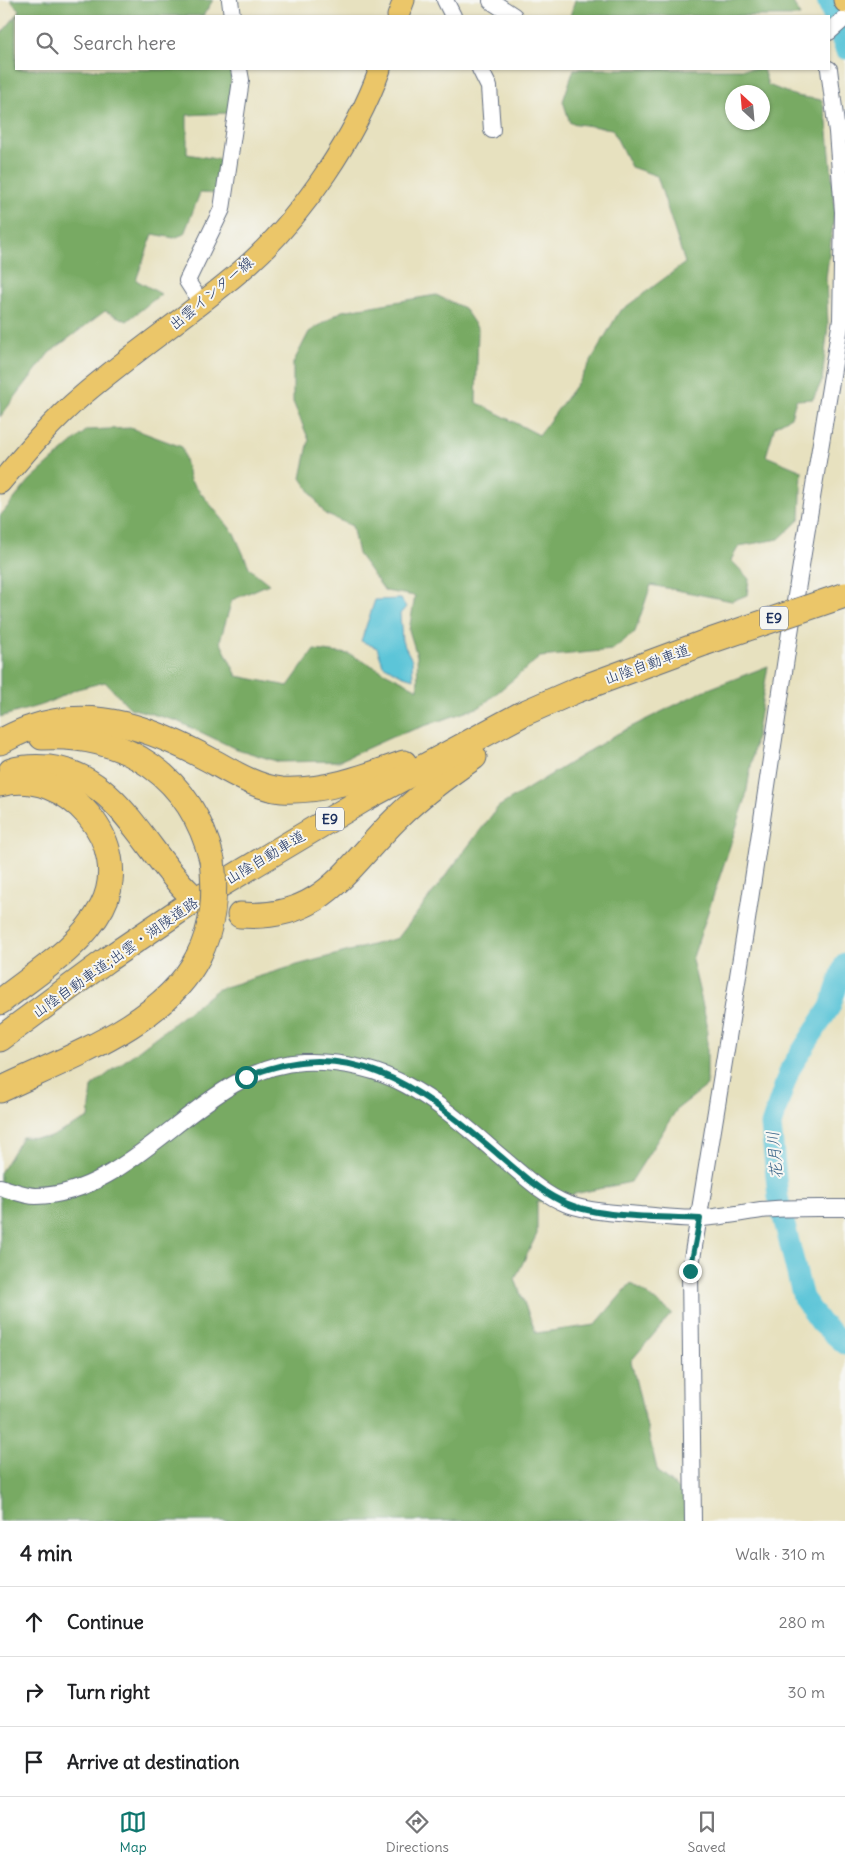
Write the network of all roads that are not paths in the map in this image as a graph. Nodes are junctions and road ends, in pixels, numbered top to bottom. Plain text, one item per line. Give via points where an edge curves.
1 (230, 0) edge
2 (404, 0) edge
3 (445, 0) edge
4 (488, 0) edge
5 (232, 15) edge
6 (398, 15) edge
7 (452, 15) edge
8 (512, 15) edge
9 (845, 18) edge
10 (830, 31) edge
11 (239, 70) edge
12 (380, 70) edge
13 (480, 70) edge
14 (829, 70) edge
15 (492, 130) dead end
16 (201, 302) junction
17 (0, 483) edge
18 (845, 595) edge
19 (845, 602) edge
20 (706, 646) junction
21 (524, 718) junction
22 (0, 742) edge
23 (0, 775) edge
24 (0, 784) edge
25 (197, 893) junction
26 (240, 915) dead end
27 (0, 1002) edge
28 (0, 1038) edge
29 (0, 1090) edge
30 (0, 1188) edge
31 (845, 1208) edge
32 (700, 1219) junction
33 (693, 1521) edge

1 - 5 street
2 - 6 main road
3 - 7 street
4 - 8 street
9 - 10 street
11 - 16 street via 240,88 222,209 187,281
12 - 16 main road, 出雲インター線 via 348,138 300,209 251,262
13 - 15 street via 489,87
14 - 32 street via 842,212 841,320
16 - 17 main road, 出雲インター線 via 83,395 32,444
18 - 20 highway, 山陰自動車道 / E9, bridge
19 - 20 highway, 山陰自動車道 / E9
20 - 21 highway, 山陰自動車道 / E9 via 577,690
21 - 22 highway via 370,776 320,789 280,790 246,780 178,742 143,728 109,721 56,722 31,728
21 - 25 highway, 山陰自動車道 / E9 via 366,798
21 - 26 highway via 436,782 395,820 346,874 315,900 281,914
22 - 29 highway, bridge via 26,737 76,738 119,748 160,772 185,798 206,837 212,860 214,906 210,928 198,957 180,985 164,1002 118,1033
23 - 25 highway via 17,769 49,768 94,785 128,816 163,865
24 - 27 highway via 44,786 77,801 99,827 109,863 109,884 99,911 76,941
25 - 28 highway, 山陰自動車道;出雲・湖陵道路 / E9
30 - 32 street via 35,1196 68,1191 127,1161 246,1077 268,1068 301,1062 337,1062 367,1067 422,1093 541,1190 564,1202 607,1213
31 - 32 street via 763,1210
32 - 33 street via 690,1271

